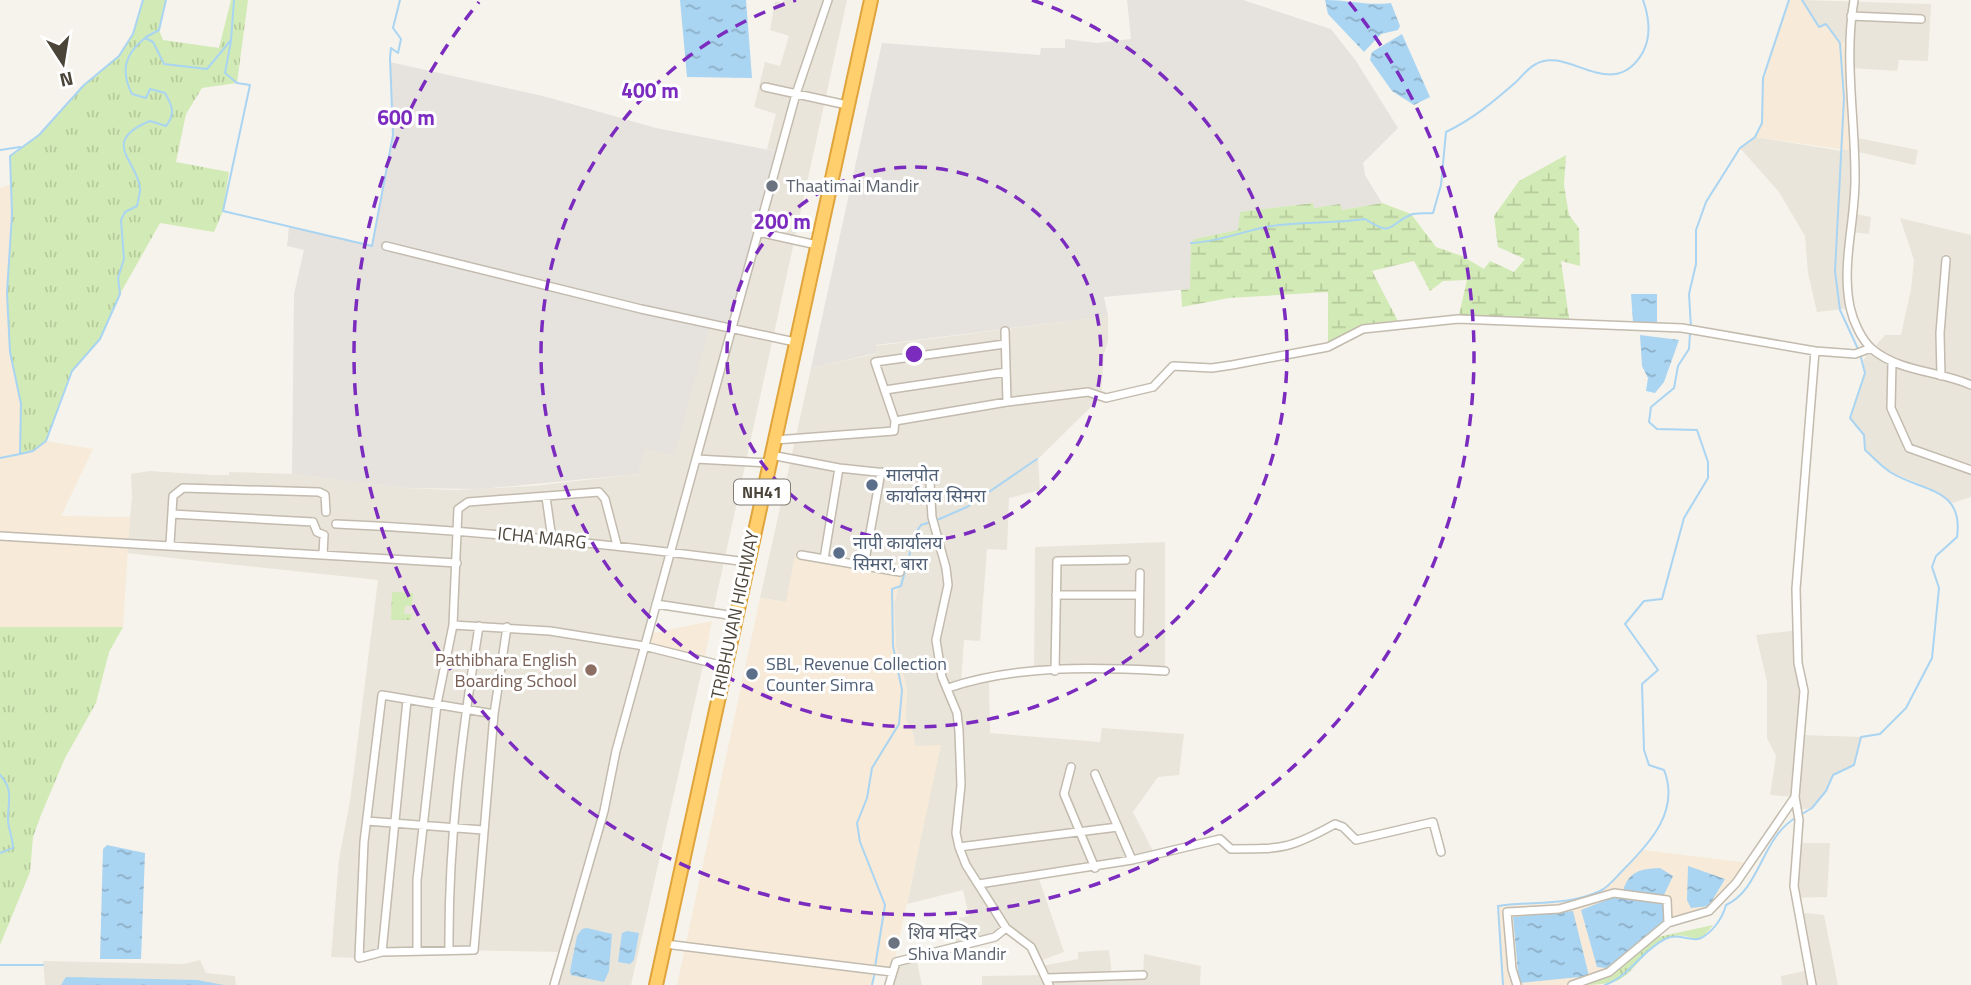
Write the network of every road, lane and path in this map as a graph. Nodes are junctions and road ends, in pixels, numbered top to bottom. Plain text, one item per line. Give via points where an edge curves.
1 (828, 0) edge
2 (871, 0) edge
3 (1854, 0) edge
4 (1851, 16) junction
5 (1921, 19) dead end
6 (765, 87) dead end
7 (796, 94) junction
8 (847, 105) junction
9 (758, 232) junction
10 (817, 245) junction
11 (386, 246) dead end
12 (1946, 260) dead end
13 (730, 329) junction
14 (1005, 331) dead end
15 (795, 342) junction
16 (1005, 344) junction
17 (1868, 349) junction
18 (1815, 351) junction
19 (1892, 362) junction
20 (1006, 372) junction
21 (1941, 376) junction
22 (1971, 385) edge
23 (885, 390) junction
24 (1007, 402) junction
25 (895, 421) junction
26 (774, 440) junction
27 (696, 458) junction
28 (770, 459) junction
29 (839, 468) junction
30 (1971, 470) edge
31 (881, 472) junction
32 (546, 497) junction
33 (326, 512) junction
34 (172, 514) junction
35 (313, 522) junction
36 (336, 524) junction
37 (457, 530) junction
38 (324, 535) junction
39 (0, 536) edge
40 (552, 539) junction
41 (170, 544) junction
42 (617, 545) junction
43 (670, 551) junction
44 (323, 555) junction
45 (801, 555) dead end
46 (824, 559) junction
47 (1126, 560) dead end
48 (747, 562) junction
49 (457, 564) junction
50 (864, 566) junction
51 (900, 572) dead end
52 (1140, 573) dead end
53 (1056, 595) junction
54 (1139, 595) junction
55 (656, 604) junction
56 (735, 616) junction
57 (453, 625) junction
58 (479, 626) junction
59 (507, 627) junction
60 (1139, 633) dead end
61 (644, 646) junction
62 (724, 666) junction
63 (1055, 671) junction
64 (1165, 671) dead end
65 (947, 688) junction
66 (407, 700) junction
67 (437, 704) junction
68 (466, 710) junction
69 (494, 714) junction
70 (1071, 767) dead end
71 (1095, 774) dead end
72 (1795, 797) junction
73 (367, 821) junction
74 (393, 823) junction
75 (424, 825) junction
76 (1118, 827) junction
77 (454, 828) junction
78 (482, 830) junction
79 (1080, 832) junction
80 (959, 847) junction
81 (1441, 852) dead end
82 (1132, 860) junction
83 (1095, 868) junction
84 (979, 884) junction
85 (1668, 923) junction
86 (1006, 928) junction
87 (665, 944) junction
88 (418, 950) junction
89 (449, 950) junction
90 (382, 952) junction
91 (891, 972) junction
92 (1143, 975) dead end
93 (1048, 982) edge
94 (554, 985) edge
95 (656, 985) edge
96 (889, 985) edge
97 (1517, 985) edge
98 (1572, 985) edge
99 (1812, 985) edge

1 - 7 street
2 - 8 highway, TRIBHUVAN HIGHWAY / NH41
3 - 4 street
4 - 5 street
4 - 17 street via 1855,176 1847,283 1851,309
6 - 7 street
7 - 8 street
7 - 9 street
8 - 10 highway, TRIBHUVAN HIGHWAY / NH41
9 - 10 street
9 - 13 street
10 - 15 highway, TRIBHUVAN HIGHWAY / NH41
11 - 13 street
12 - 21 street
13 - 15 street
13 - 27 street
14 - 16 street
15 - 26 highway, TRIBHUVAN HIGHWAY / NH41
16 - 20 street
16 - 23 street via 875,362
17 - 18 street via 1855,355
17 - 19 street
18 - 24 street via 1682,328 1458,319 1363,329 1328,347 1212,368 1172,366 1153,387 1106,398 1087,392
18 - 72 street via 1796,589 1798,663 1804,691
19 - 21 street
19 - 30 street via 1891,408 1909,448
20 - 23 street
20 - 24 street
21 - 22 street
23 - 25 street
24 - 25 street
25 - 26 street via 894,431
26 - 28 highway, TRIBHUVAN HIGHWAY / NH41
27 - 28 street
27 - 43 street
28 - 29 street
28 - 48 highway, TRIBHUVAN HIGHWAY / NH41
29 - 31 street
29 - 46 street
31 - 50 street
31 - 65 street via 924,477 930,483 933,521 946,568 936,639
32 - 37 street via 464,503 457,512
32 - 40 street
32 - 42 street via 603,495
33 - 34 street via 325,495 319,492 183,488 174,492
33 - 35 street
33 - 36 street via 334,516
34 - 35 street
34 - 41 street
35 - 38 street
36 - 37 street, ICHA MARG
36 - 38 street via 334,531
37 - 40 street, ICHA MARG
37 - 49 street
38 - 44 street
39 - 41 street
40 - 42 street, ICHA MARG
41 - 44 street
42 - 43 street, ICHA MARG
43 - 48 street, ICHA MARG
43 - 55 street
44 - 49 street
45 - 46 street
46 - 50 street
47 - 53 street via 1057,561
48 - 56 highway, TRIBHUVAN HIGHWAY / NH41
49 - 57 street
50 - 51 street
52 - 54 street
53 - 54 street
53 - 63 street
54 - 60 street
55 - 56 street
55 - 61 street
56 - 62 highway, TRIBHUVAN HIGHWAY / NH41
57 - 58 street
57 - 67 street
58 - 59 street
58 - 68 street
59 - 61 street
59 - 69 street
61 - 62 street
61 - 94 street via 604,811
62 - 87 highway, TRIBHUVAN HIGHWAY / NH41
63 - 64 street
63 - 65 street via 989,675
65 - 80 street via 959,731
66 - 67 street
66 - 73 street via 382,695
66 - 74 street
67 - 68 street
67 - 75 street
68 - 69 street
68 - 77 street
69 - 78 street
70 - 79 street via 1063,794
71 - 76 street
72 - 85 street via 1736,883 1709,911
72 - 99 street via 1799,820 1794,886
73 - 74 street
73 - 90 street via 358,954 359,958
74 - 75 street
74 - 90 street
75 - 77 street
75 - 88 street via 417,880
76 - 79 street
76 - 82 street
77 - 78 street
77 - 89 street
78 - 89 street via 474,950
79 - 80 street
79 - 83 street
80 - 84 street
81 - 82 street via 1433,822 1356,840 1335,824 1298,845 1278,849 1231,849 1220,839
82 - 83 street
83 - 84 street
84 - 86 street
85 - 97 street via 1667,900 1614,893 1559,909 1507,912 1511,969
85 - 98 street via 1609,972
86 - 91 street via 995,937 896,962
86 - 93 street via 1031,947
87 - 91 street
87 - 95 highway, TRIBHUVAN HIGHWAY / NH41
88 - 89 street
88 - 90 street
91 - 96 street
92 - 93 street

